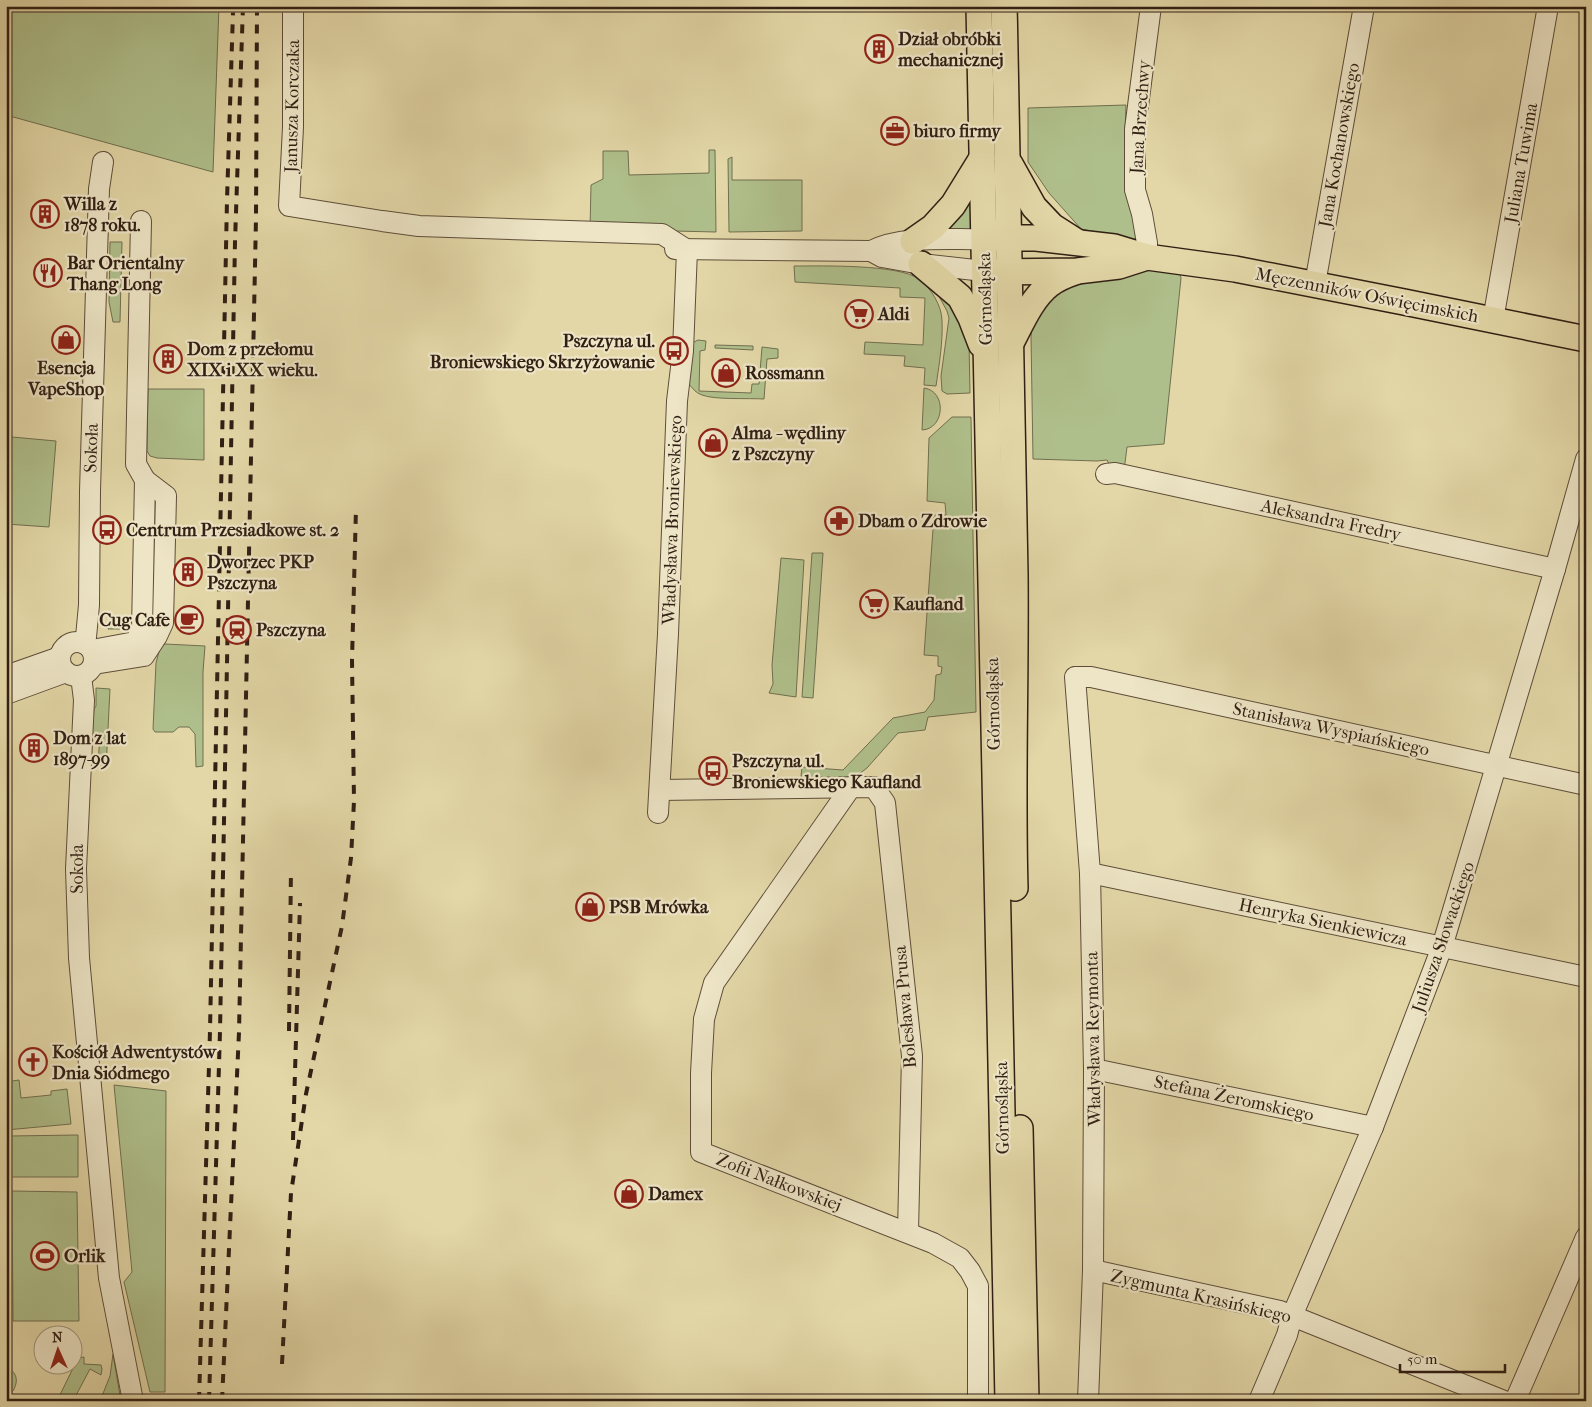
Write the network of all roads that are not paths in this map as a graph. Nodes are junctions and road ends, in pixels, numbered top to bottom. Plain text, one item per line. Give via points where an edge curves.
1 (293, 6) edge
2 (979, 6) edge
3 (1004, 6) edge
4 (1151, 6) edge
5 (1364, 6) edge
6 (1548, 6) edge
7 (982, 158) junction
8 (1008, 159) junction
9 (103, 162) dead end
10 (141, 221) dead end
11 (984, 238) junction
12 (1009, 238) junction
13 (913, 241) junction
14 (1079, 243) junction
15 (681, 249) junction
16 (872, 251) junction
17 (1146, 256) junction
18 (921, 264) junction
19 (984, 271) junction
20 (1077, 271) junction
21 (1010, 272) junction
22 (1314, 284) junction
23 (1493, 320) junction
24 (1586, 339) edge
25 (1012, 341) junction
26 (986, 355) junction
27 (1586, 459) edge
28 (1106, 474) dead end
29 (1555, 569) junction
30 (79, 660) junction
31 (6, 676) edge
32 (1075, 677) joint
33 (6, 694) edge
34 (1497, 765) junction
35 (1586, 785) edge
36 (851, 787) junction
37 (660, 790) junction
38 (658, 813) dead end
39 (1090, 873) junction
40 (1442, 947) junction
41 (1586, 978) edge
42 (1094, 1069) junction
43 (1373, 1127) junction
44 (908, 1232) junction
45 (1586, 1237) edge
46 (1093, 1270) junction
47 (1292, 1316) junction
48 (133, 1401) edge
49 (978, 1401) edge
50 (1008, 1401) edge
51 (1026, 1401) edge
52 (1088, 1401) edge
53 (1260, 1401) edge
54 (1504, 1401) edge
55 (1515, 1401) edge

1 - 15 street, Janusza Korczaka via 289,206 419,226 662,234
2 - 7 main road, Górnośląska
3 - 8 main road, Górnośląska
4 - 17 street, Jana Brzechwy via 1135,130 1135,190 1148,243
5 - 22 street, Jana Kochanowskiego
6 - 23 street, Juliana Tuwima
7 - 11 main road, Górnośląska
7 - 13 main road via 953,205 933,227
8 - 12 main road, Górnośląska
8 - 14 main road via 1034,207 1052,226
9 - 30 street, Sokoła via 99,189 89,604 86,637
10 - 30 street via 142,629 134,642
11 - 12 main road, Męczenników Oświęcimskich
11 - 13 street, Męczenników Oświęcimskich
11 - 19 main road, Górnośląska
12 - 14 main road, Męczenników Oświęcimskich
12 - 21 main road, Górnośląska
13 - 16 street, Męczenników Oświęcimskich via 884,245
14 - 17 main road, Męczenników Oświęcimskich via 1114,247
15 - 16 street, Męczenników Oświęcimskich
15 - 37 street, Władysława Broniewskiego via 683,351 677,401
16 - 18 street, Męczenników Oświęcimskich via 882,258
17 - 20 main road, Męczenników Oświęcimskich via 1119,266
17 - 22 main road, Męczenników Oświęcimskich
18 - 19 street, Męczenników Oświęcimskich
18 - 26 main road via 960,297
19 - 21 main road, Męczenników Oświęcimskich
19 - 26 main road, Górnośląska
20 - 21 main road, Męczenników Oświęcimskich
20 - 25 main road via 1060,278 1040,294
21 - 25 main road, Górnośląska
22 - 23 main road, Męczenników Oświęcimskich
23 - 24 main road, Męczenników Oświęcimskich
25 - 51 main road, Górnośląska via 1015,576 1013,816
26 - 50 main road, Górnośląska
27 - 29 street, Juliusza Słowackiego
28 - 29 street, Aleksandra Fredry via 1115,473
29 - 34 street, Juliusza Słowackiego
30 - 31 street
30 - 33 street
30 - 48 street, Sokoła via 84,700 76,869 79,958 110,1278
32 - 34 street, Stanisława Wyspiańskiego via 1091,677
32 - 39 street, Władysława Reymonta
34 - 35 street, Stanisława Wyspiańskiego
34 - 40 street, Juliusza Słowackiego
36 - 37 street
36 - 44 street, Bolesława Prusa via 874,787 885,803 912,1056
36 - 44 street, Zofii Nałkowskiej via 714,983 704,1019 701,1152
37 - 38 street, Władysława Broniewskiego
39 - 40 street, Henryka Sienkiewicza
39 - 42 street, Władysława Reymonta
40 - 41 street, Henryka Sienkiewicza
40 - 43 street, Juliusza Słowackiego
42 - 43 street, Stefana Żeromskiego
42 - 46 street, Władysława Reymonta
43 - 47 street, Juliusza Słowackiego
44 - 49 street, Zofii Nałkowskiej via 960,1258 978,1286
45 - 55 street
46 - 47 street, Zygmunta Krasińskiego
46 - 52 street, Władysława Reymonta
47 - 53 street, Juliusza Słowackiego
47 - 54 street, Zygmunta Krasińskiego

